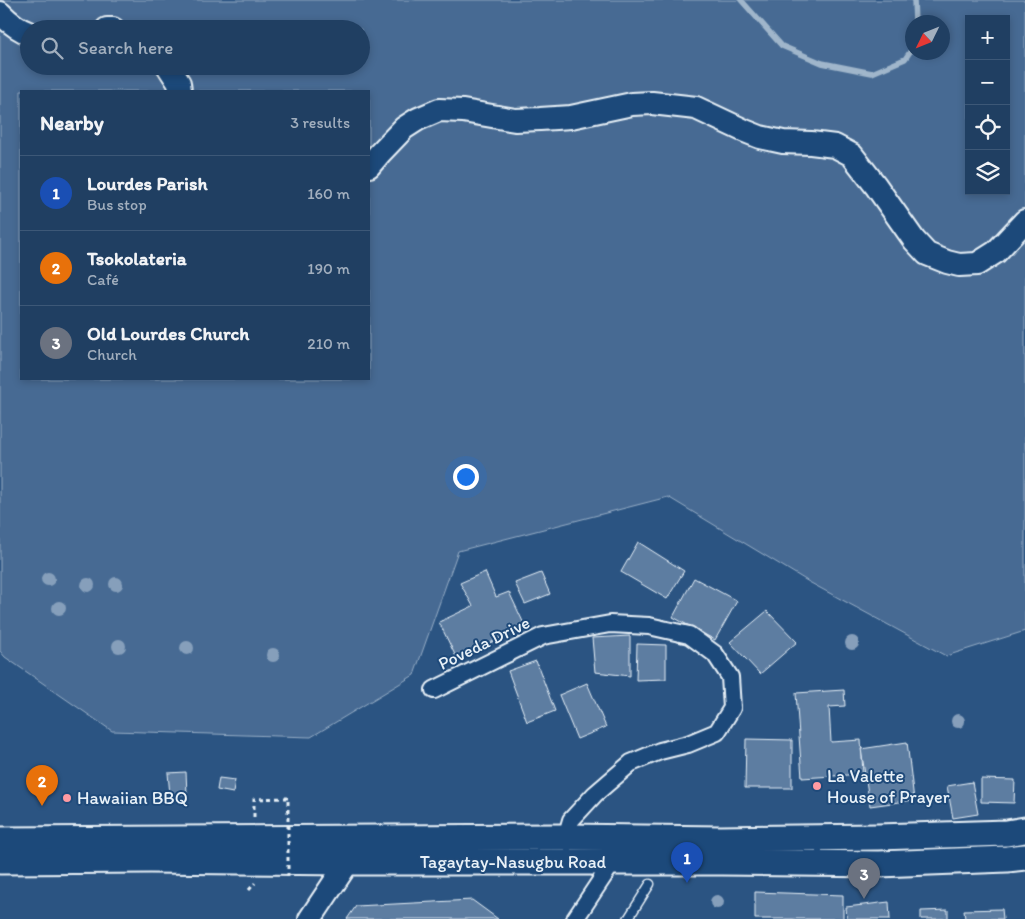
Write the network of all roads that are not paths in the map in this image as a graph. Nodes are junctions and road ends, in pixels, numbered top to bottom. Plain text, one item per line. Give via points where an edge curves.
1 (0, 13) edge
2 (20, 29) edge
3 (173, 75) edge
4 (180, 90) edge
5 (370, 165) edge
6 (1025, 221) edge
7 (434, 690) dead end
8 (1025, 830) edge
9 (566, 837) junction
10 (0, 840) edge
11 (1025, 857) edge
12 (0, 861) edge
13 (348, 862) junction
14 (613, 862) junction
15 (650, 884) dead end
16 (310, 919) edge
17 (575, 919) edge
18 (628, 919) edge

1 - 2 main road
3 - 4 main road
5 - 6 main road via 404,128 439,110 540,120 652,103 696,108 760,137 835,146 852,155 914,240 927,254 947,262 978,264 996,252
7 - 9 street, Poveda Drive via 543,636 610,624 649,626 689,635 715,654 730,677 732,708 717,732 631,763 571,820
8 - 9 main road, Tagaytay-Nasugbu Road via 878,837
9 - 10 main road, Tagaytay-Nasugbu Road
11 - 14 main road, Tagaytay-Nasugbu Road via 879,864
12 - 13 main road, Tagaytay-Nasugbu Road
13 - 14 main road, Tagaytay-Nasugbu Road
13 - 16 main road
14 - 17 street
15 - 18 lane

